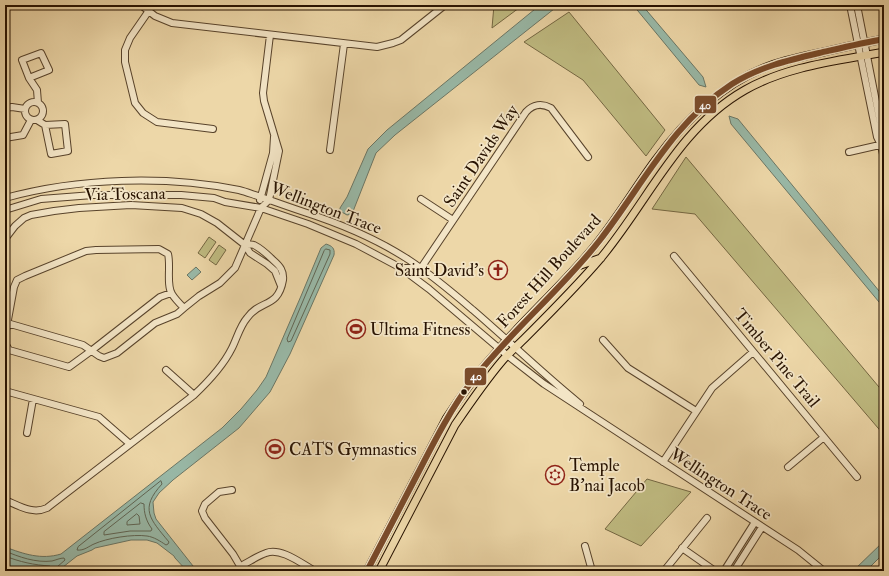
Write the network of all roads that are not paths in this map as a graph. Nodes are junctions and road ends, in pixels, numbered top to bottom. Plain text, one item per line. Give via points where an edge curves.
1 (141, 5) edge
2 (445, 5) edge
3 (850, 5) edge
4 (857, 5) edge
5 (148, 12) junction
6 (270, 35) junction
7 (884, 39) edge
8 (865, 42) junction
9 (344, 44) junction
10 (857, 44) junction
11 (884, 52) edge
12 (868, 55) junction
13 (860, 57) junction
14 (29, 78) junction
15 (38, 103) junction
16 (5, 108) edge
17 (25, 109) junction
18 (34, 120) junction
19 (45, 126) junction
20 (213, 129) dead end
21 (274, 133) junction
22 (5, 138) edge
23 (882, 145) edge
24 (330, 150) dead end
25 (849, 152) dead end
26 (588, 157) dead end
27 (884, 159) edge
28 (260, 197) junction
29 (5, 198) edge
30 (422, 199) dead end
31 (269, 200) junction
32 (261, 208) junction
33 (5, 210) edge
34 (454, 220) junction
35 (5, 239) edge
36 (244, 245) junction
37 (674, 256) dead end
38 (601, 258) junction
39 (578, 266) junction
40 (401, 268) junction
41 (421, 268) junction
42 (171, 293) junction
43 (184, 308) junction
44 (7, 324) junction
45 (5, 336) edge
46 (507, 339) junction
47 (603, 340) dead end
48 (5, 343) edge
49 (516, 347) junction
50 (499, 348) junction
51 (91, 351) junction
52 (754, 352) junction
53 (508, 356) junction
54 (166, 370) dead end
55 (5, 391) edge
56 (194, 395) junction
57 (33, 398) junction
58 (696, 411) junction
59 (601, 422) junction
60 (27, 433) dead end
61 (824, 437) junction
62 (130, 444) junction
63 (663, 462) junction
64 (788, 467) dead end
65 (857, 477) dead end
66 (232, 490) dead end
67 (5, 500) edge
68 (707, 518) dead end
69 (755, 522) junction
70 (762, 527) junction
71 (585, 546) dead end
72 (682, 548) junction
73 (242, 569) edge
74 (315, 571) edge
75 (367, 571) edge
76 (379, 571) edge
77 (592, 571) edge
78 (664, 571) edge
79 (715, 571) edge
80 (724, 571) edge
81 (734, 571) edge
82 (824, 571) edge

1 - 5 street
2 - 9 street via 408,35 393,43 377,47
3 - 10 street
4 - 8 street
5 - 6 street via 172,23
5 - 20 street via 130,38 125,54 137,107 157,122
6 - 9 street
6 - 21 street via 263,93
7 - 8 main road, Forest Hill Boulevard
8 - 10 main road, Forest Hill Boulevard
8 - 12 street
9 - 24 street
10 - 13 street
10 - 39 main road, Forest Hill Boulevard via 793,58 764,68 736,82 715,97 666,146 607,231
11 - 12 main road, Forest Hill Boulevard
12 - 13 main road, Forest Hill Boulevard
12 - 23 street via 883,137
13 - 23 street via 877,137
13 - 38 main road, Forest Hill Boulevard via 787,72 744,90 725,104 676,153
14 - 14 street via 22,60 41,53 49,70
14 - 15 street via 37,90
15 - 17 street via 30,103
15 - 18 street via 43,113
16 - 17 street
17 - 18 street via 26,117
18 - 19 street
18 - 22 street via 23,136
19 - 19 street via 65,124 68,151 51,154
21 - 28 street via 273,153
21 - 31 street via 279,151
23 - 25 street
23 - 27 street
26 - 34 street, Saint Davids Way via 551,108 544,105 532,107 526,112
28 - 29 street, Wellington Trace via 240,190 188,183 141,181 50,188
28 - 31 street, Wellington Trace
28 - 32 street
30 - 34 street
31 - 32 street
31 - 41 street, Wellington Trace via 347,227 381,243
32 - 33 street, Wellington Trace via 214,198 181,195 93,195 41,199
32 - 36 street
32 - 40 street, Wellington Trace via 356,244
34 - 41 street, Saint Davids Way
35 - 36 street, Via Toscana via 17,223 31,215 79,208 131,205 179,207 194,211 217,223
36 - 43 street via 237,264 229,274
36 - 56 street, Via Toscana via 253,245 282,268 282,287 273,300 255,310 244,321 224,362
37 - 52 street, Timber Pine Trail
38 - 39 main road
38 - 49 main road, Forest Hill Boulevard
39 - 46 main road, Forest Hill Boulevard
40 - 41 street
40 - 50 street, Wellington Trace
41 - 46 street, Wellington Trace
42 - 43 street
42 - 44 street via 168,254 159,249 86,251 17,280
42 - 51 street via 160,297
43 - 51 street via 178,314 154,323 111,356 104,358
44 - 45 street
44 - 51 street via 68,340
46 - 49 street, Wellington Trace
46 - 50 main road, Forest Hill Boulevard
47 - 58 street via 628,368
48 - 51 street via 9,350 69,367
49 - 53 main road, Forest Hill Boulevard
49 - 59 street, Wellington Trace
50 - 53 street, Wellington Trace
50 - 75 main road, Forest Hill Boulevard via 446,419
52 - 58 street via 715,384
52 - 61 street, Timber Pine Trail
53 - 59 street, Wellington Trace
53 - 76 main road, Forest Hill Boulevard via 455,425
54 - 56 street
55 - 57 street
56 - 62 street
57 - 60 street
57 - 62 street via 98,417
58 - 63 street
59 - 63 street, Wellington Trace
61 - 64 street
61 - 65 street, Timber Pine Trail
62 - 67 street via 47,508 31,510
63 - 69 street, Wellington Trace
66 - 73 street via 220,492 205,504 202,511
68 - 72 street
69 - 70 street, Wellington Trace
69 - 80 street
70 - 81 street
70 - 82 street, Wellington Trace via 798,550
71 - 77 street
72 - 78 street
72 - 79 street
73 - 74 street via 263,554 274,551

